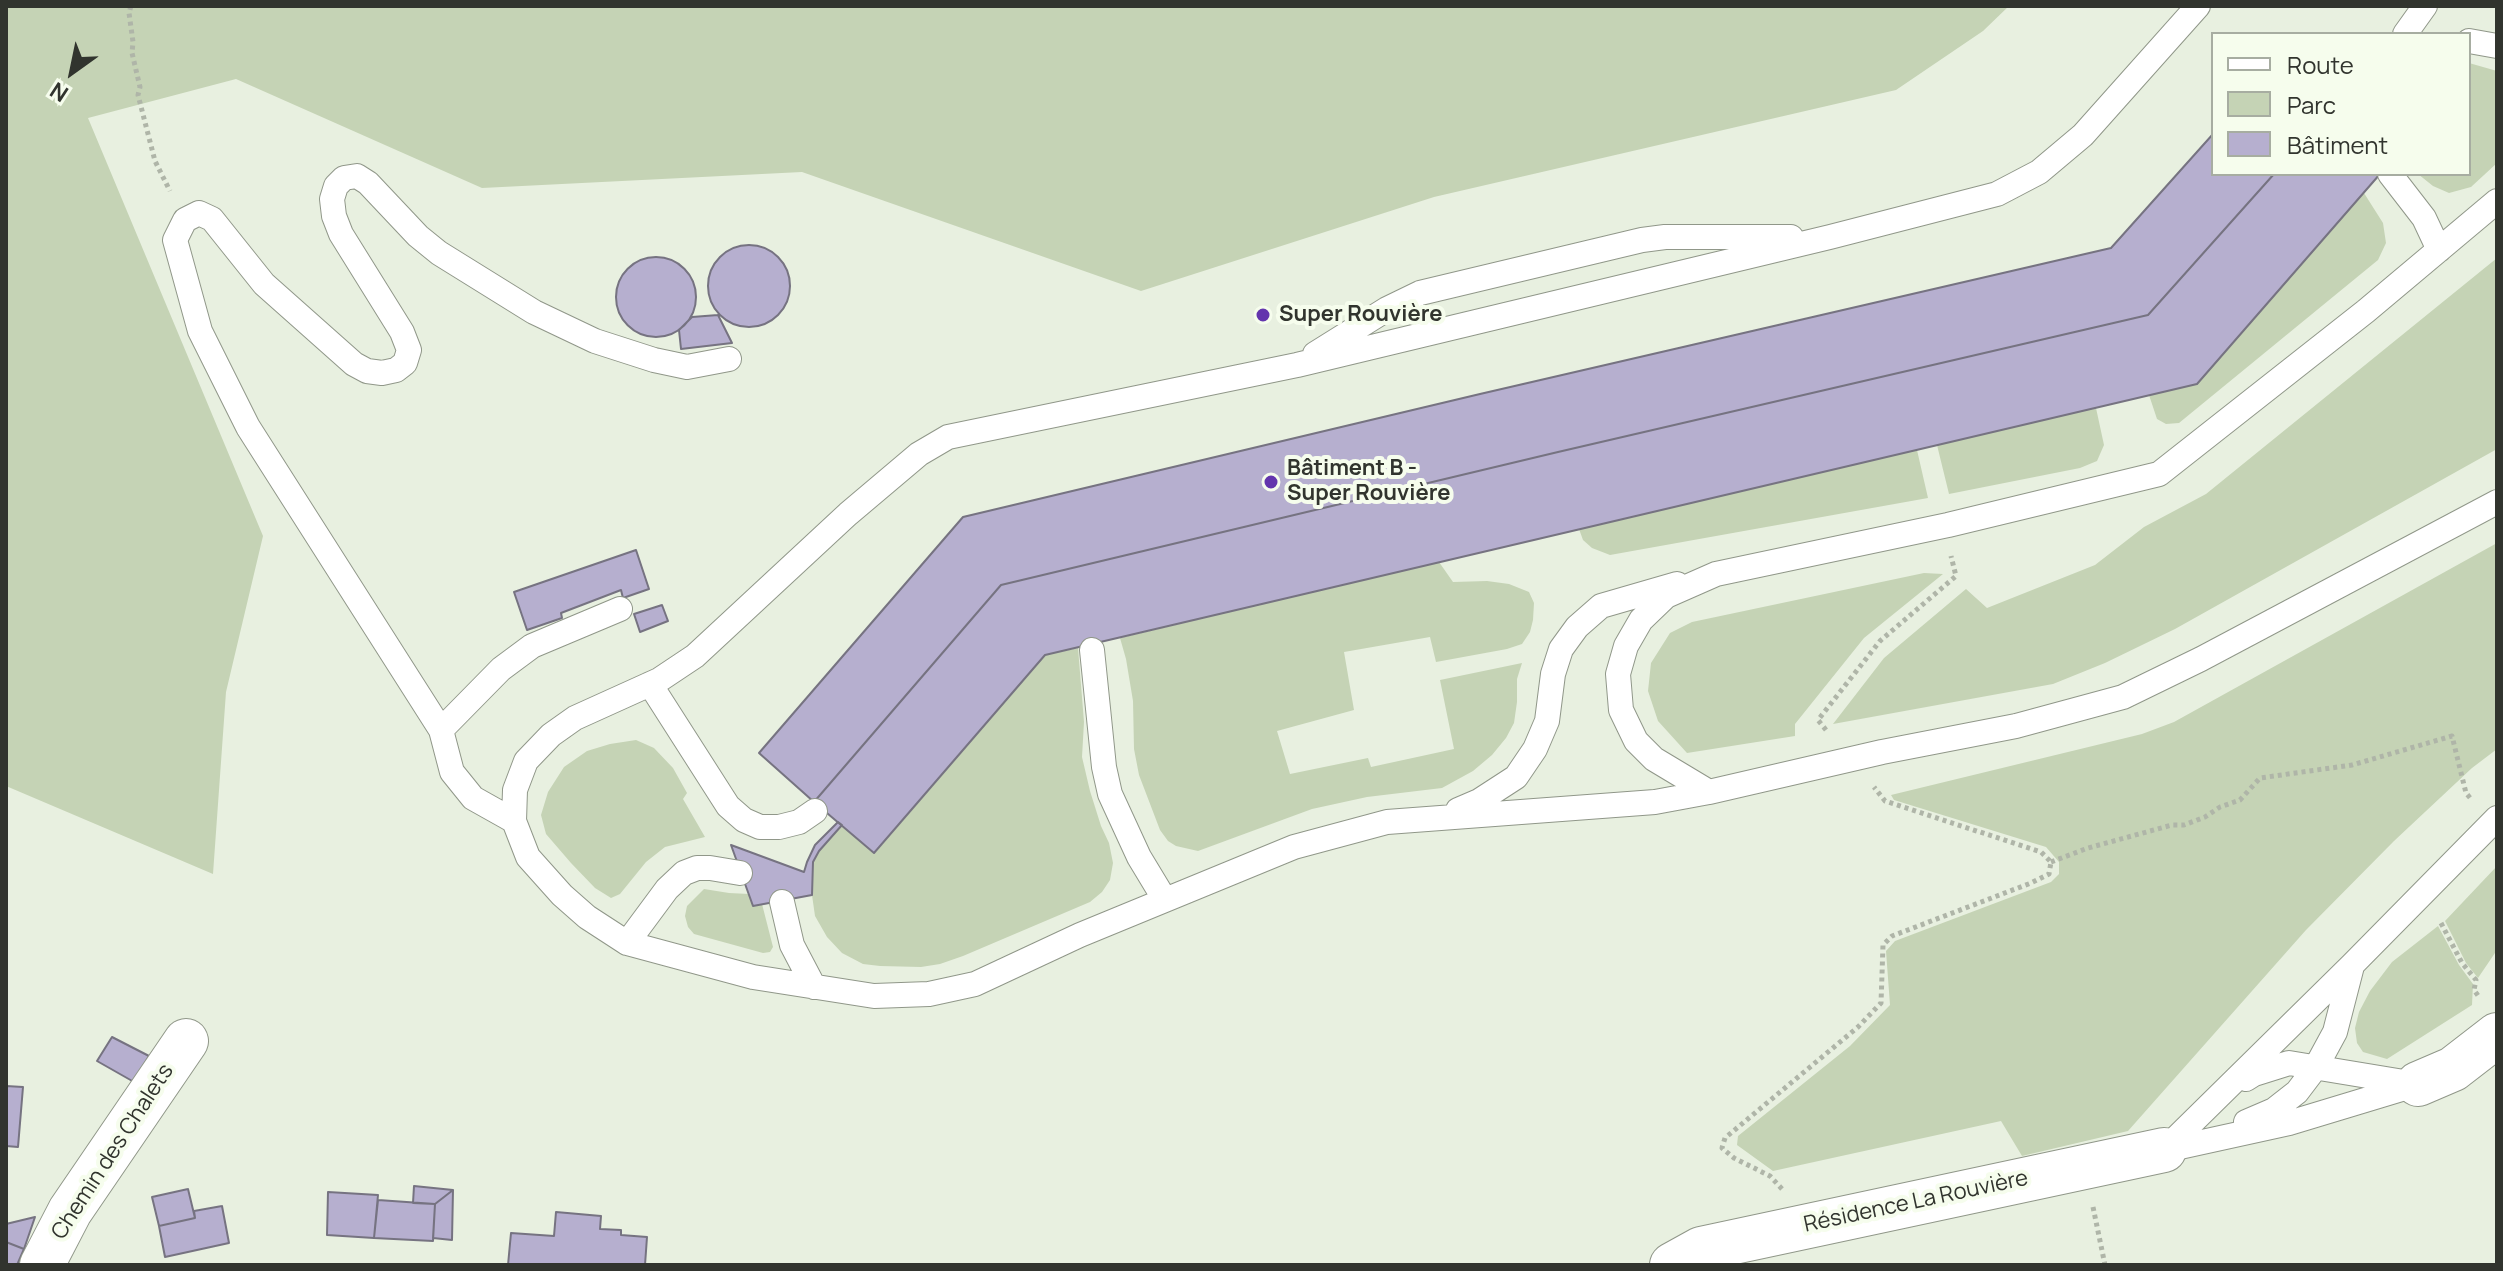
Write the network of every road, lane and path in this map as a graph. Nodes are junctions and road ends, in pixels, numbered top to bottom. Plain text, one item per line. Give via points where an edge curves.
1 (131, 6) edge
2 (2198, 6) edge
3 (2425, 6) edge
4 (2406, 32) edge
5 (2471, 41) edge
6 (2497, 46) edge
7 (2392, 176) edge
8 (2497, 201) edge
9 (185, 220) junction
10 (1830, 237) junction
11 (2439, 250) junction
12 (729, 359) dead end
13 (1297, 365) junction
14 (2497, 502) edge
15 (1716, 574) junction
16 (1956, 576) dead end
17 (620, 609) dead end
18 (1092, 650) dead end
19 (650, 684) junction
20 (1818, 720) dead end
21 (441, 730) junction
22 (1709, 792) junction
23 (1885, 801) dead end
24 (815, 811) dead end
25 (1441, 817) junction
26 (514, 821) junction
27 (2493, 821) edge
28 (2051, 862) junction
29 (740, 873) dead end
30 (1165, 900) junction
31 (782, 902) dead end
32 (2441, 922) dead end
33 (627, 943) junction
34 (2352, 965) junction
35 (814, 987) junction
36 (2489, 1017) edge
37 (2335, 1032) junction
38 (186, 1041) dead end
39 (2316, 1067) junction
40 (2410, 1082) junction
41 (2224, 1093) junction
42 (2211, 1138) junction
43 (2164, 1150) junction
44 (1770, 1176) dead end
45 (42, 1265) edge
46 (1672, 1265) edge

1 - 9 path via 138,95 155,161
2 - 10 lane via 2083,135 2039,172 1997,194
3 - 4 lane
5 - 6 lane
7 - 11 lane via 2424,218
8 - 11 lane
9 - 12 lane via 199,213 212,219 264,284 367,371 396,370 409,350 334,216 336,186 357,176 428,245 534,312 595,341 654,360 687,367
9 - 21 lane via 175,240 200,331 248,427
10 - 13 lane
10 - 13 lane via 1642,240 1435,289 1387,309
11 - 15 lane via 2159,474
13 - 19 lane via 948,437 919,454 848,514 695,656
14 - 22 lane via 2123,697 2016,726
15 - 22 lane via 1666,596 1641,620 1618,674 1621,710 1636,741 1654,759
15 - 25 lane via 1601,606 1577,627 1561,649 1553,674 1547,721 1516,777
16 - 20 path via 1880,641
17 - 21 lane via 532,646 501,669
18 - 30 lane via 1110,794
19 - 24 lane via 728,806 744,820 779,827
19 - 26 lane via 575,718 551,735 526,761 515,790
21 - 26 lane via 452,772 473,798
22 - 25 lane via 1655,802
23 - 28 path via 2041,852
25 - 30 lane via 1387,822 1294,847
26 - 33 lane via 528,857 562,895
27 - 28 path via 2466,793 2452,736 2352,765 2260,778 2240,800 2205,817
27 - 34 lane
28 - 44 path via 2049,874 2031,883 1892,936 1883,945 1881,1003 1725,1138 1722,1148
29 - 33 lane via 697,868 684,873
30 - 35 lane via 975,984 929,994 874,996
31 - 35 lane via 792,945
32 - 36 path via 2476,980 2474,990
33 - 35 lane via 753,977
34 - 37 lane
34 - 41 lane
36 - 40 street via 2453,1069
37 - 39 lane
37 - 40 lane via 2346,1052 2363,1064
38 - 45 street, Chemin des Chalets via 70,1211
39 - 40 lane
39 - 41 lane via 2289,1063 2254,1074
39 - 42 lane via 2274,1110
40 - 42 lane via 2289,1123
41 - 43 lane
42 - 43 lane
43 - 46 street, Résidence La Rouvière via 1701,1249

